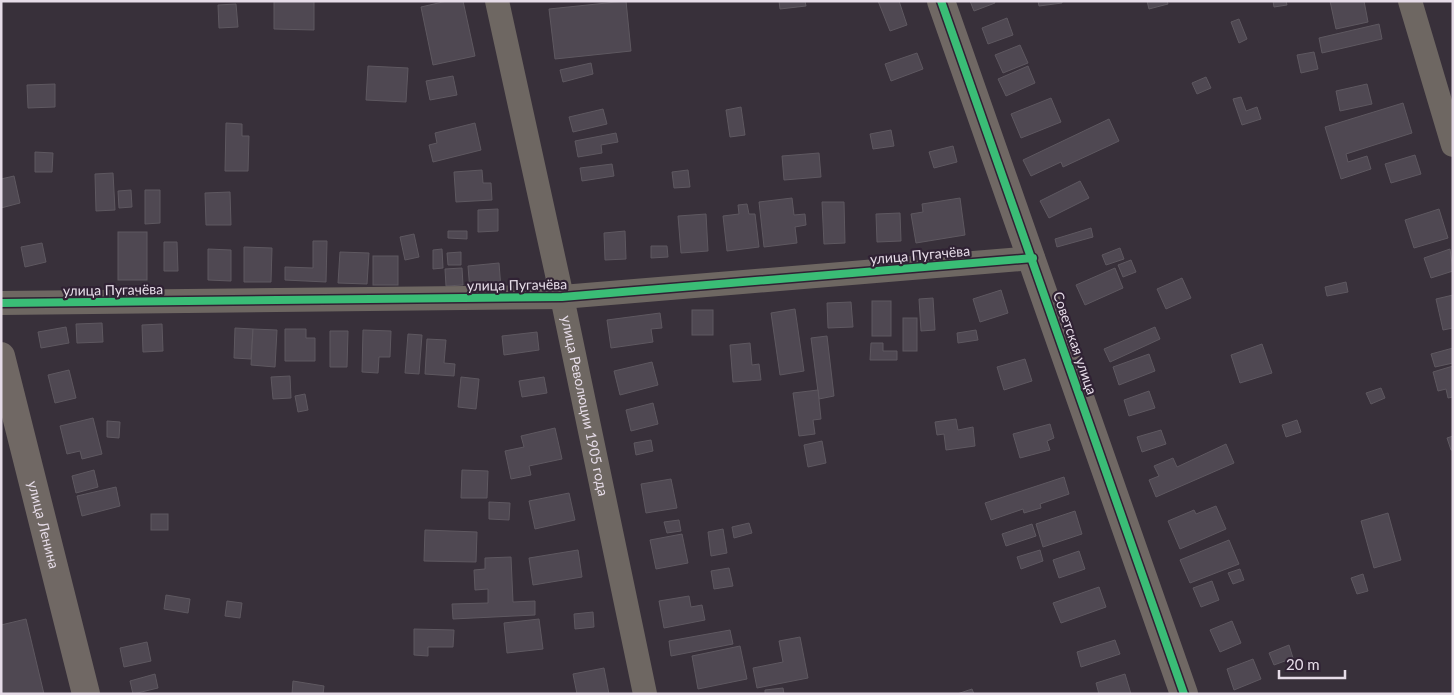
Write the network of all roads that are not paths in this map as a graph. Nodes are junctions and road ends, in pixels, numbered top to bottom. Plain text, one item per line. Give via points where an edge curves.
1 (496, 1) edge
2 (941, 1) edge
3 (1410, 1) edge
4 (1453, 145) edge
5 (1033, 258) junction
6 (562, 297) junction
7 (1, 303) edge
8 (1, 356) edge
9 (86, 694) edge
10 (645, 694) edge
11 (1184, 694) edge

1 - 6 street, улица Революции 1905 года
2 - 5 street, Советская улица
3 - 4 street
5 - 6 street, улица Пугачёва
5 - 11 street, Советская улица
6 - 7 street, улица Пугачёва
6 - 10 street, улица Революции 1905 года
8 - 9 street, улица Ленина

